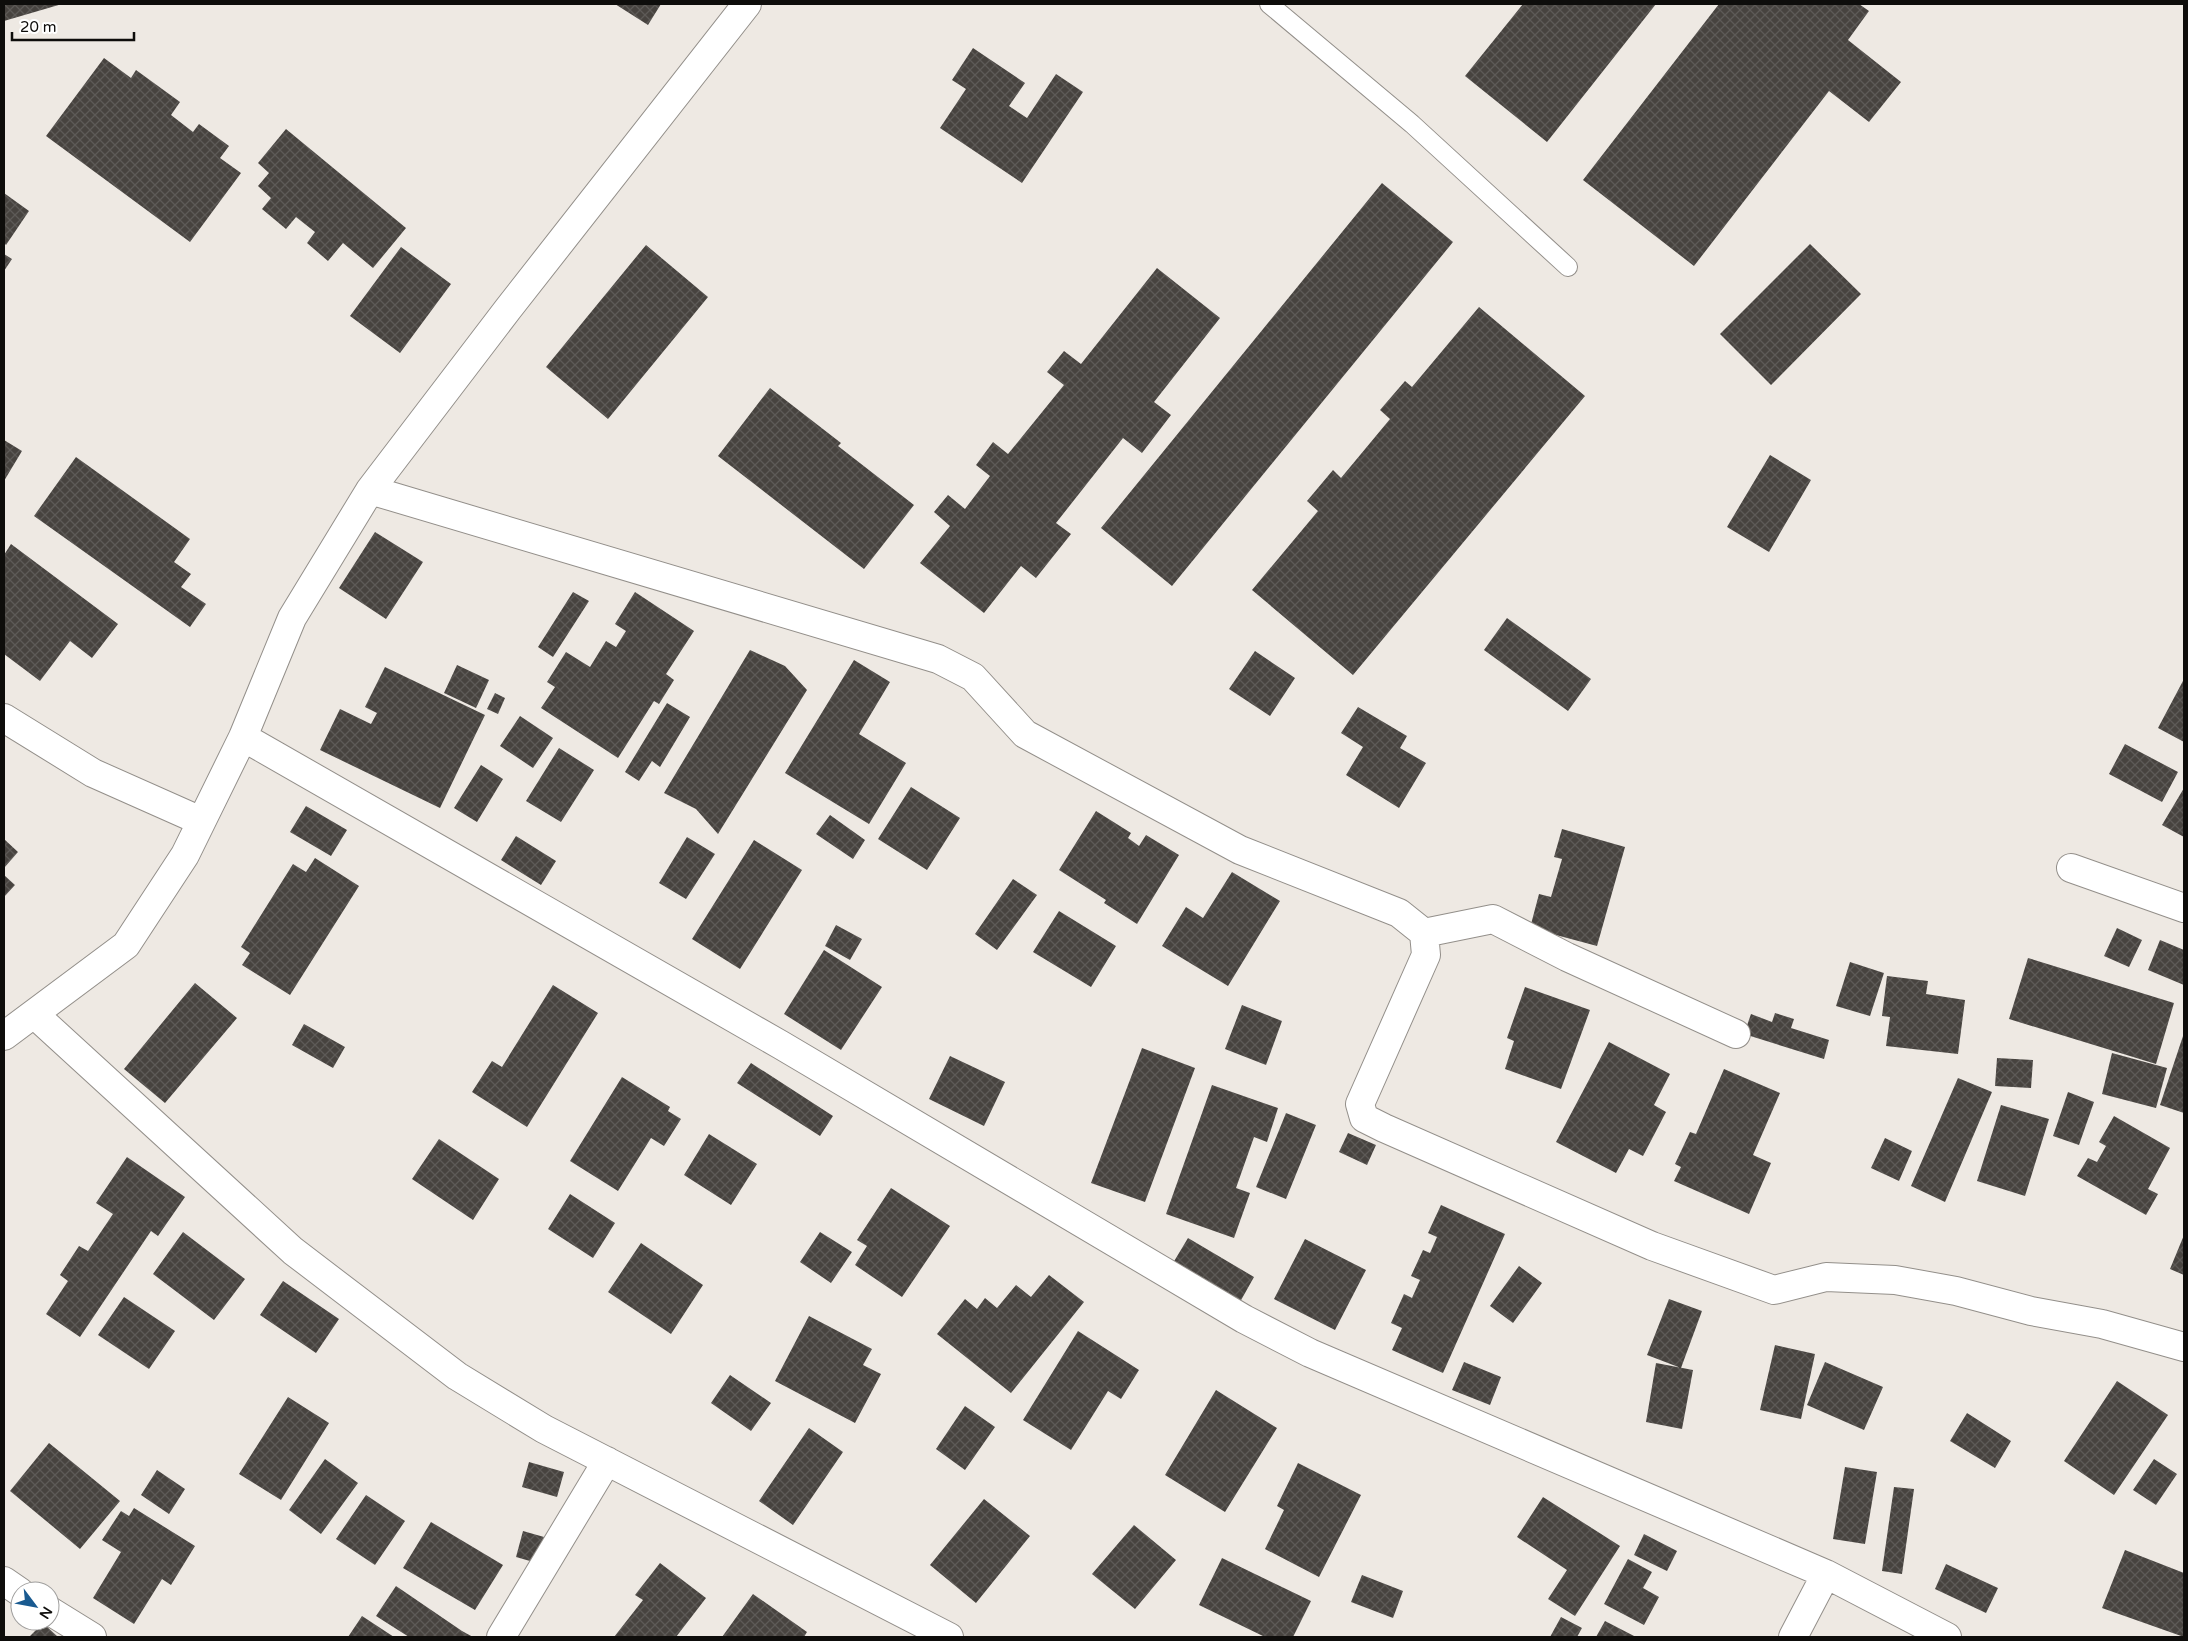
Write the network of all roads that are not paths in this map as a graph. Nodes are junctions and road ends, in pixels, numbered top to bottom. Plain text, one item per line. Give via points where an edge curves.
1 (747, 4) edge
2 (1269, 4) edge
3 (1568, 267) dead end
4 (370, 490) junction
5 (4, 718) edge
6 (243, 737) junction
7 (201, 821) junction
8 (2071, 868) dead end
9 (2184, 908) edge
10 (1424, 933) junction
11 (34, 1014) junction
12 (1736, 1034) dead end
13 (4, 1036) edge
14 (2184, 1347) edge
15 (607, 1461) junction
16 (1826, 1574) junction
17 (60, 1617) edge
18 (92, 1637) edge
19 (501, 1637) edge
20 (948, 1637) edge
21 (1793, 1637) edge
22 (1947, 1637) edge

1 - 4 street
2 - 3 lane via 1412,124
4 - 6 street via 292,618
4 - 10 street via 938,658 973,677 1025,734 1240,850 1399,913
5 - 7 street via 93,773
6 - 7 street
6 - 16 street via 781,1046 1244,1319 1310,1353
7 - 11 street via 185,855 126,945
8 - 9 street
10 - 12 street via 1493,919
10 - 14 street via 1426,955 1360,1104 1364,1118 1652,1246 1774,1290 1826,1277 1895,1280 2102,1324
11 - 13 street
11 - 15 street via 293,1251 457,1376 544,1429
15 - 19 street
15 - 20 street
16 - 21 street
16 - 22 street
17 - 18 street

